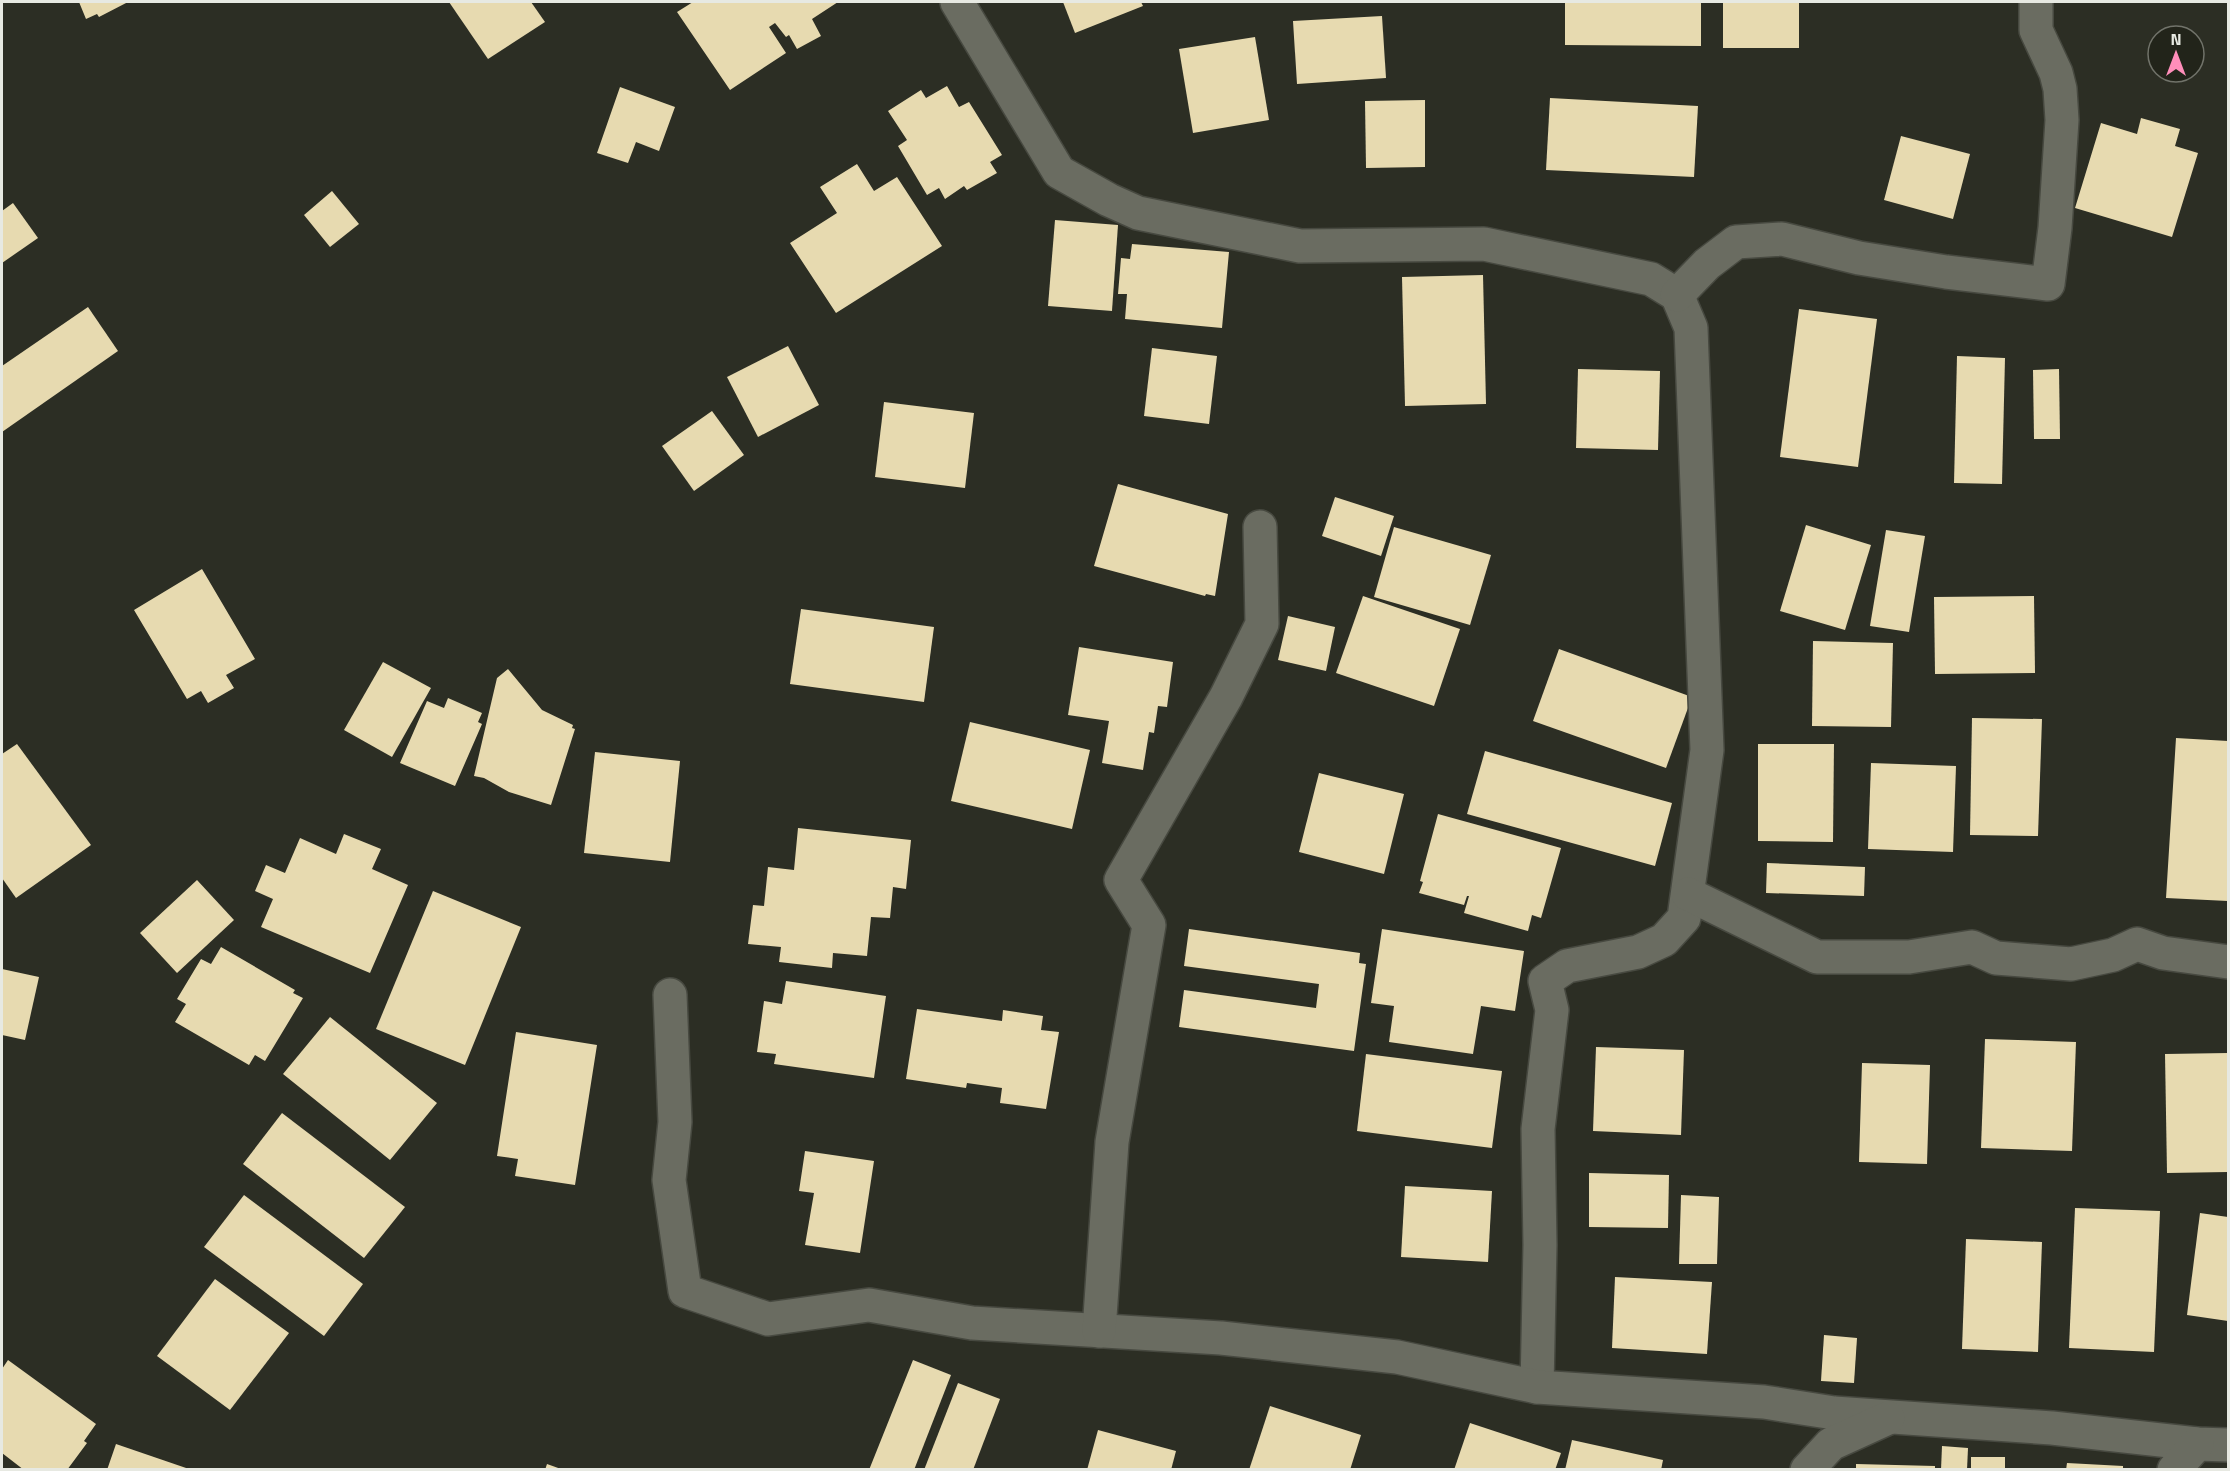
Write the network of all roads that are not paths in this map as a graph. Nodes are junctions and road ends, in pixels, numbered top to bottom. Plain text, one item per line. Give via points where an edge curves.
1 (2036, 2) edge
2 (963, 5) edge
3 (1677, 295) junction
4 (1260, 527) dead end
5 (1688, 894) junction
6 (2229, 962) edge
7 (670, 995) dead end
8 (1099, 1331) junction
9 (1537, 1387) junction
10 (1893, 1416) junction
11 (2213, 1444) edge
12 (1807, 1470) edge
13 (2174, 1470) edge

1 - 3 street via 2036,30 2056,73 2062,120 2048,284 1859,258 1782,239 1736,242 1707,264
2 - 3 street via 1059,172 1138,213 1300,246 1484,244 1650,279
3 - 5 street via 1691,328 1707,750
4 - 8 street via 1262,624 1226,697 1120,880 1149,925 1112,1142
5 - 6 street via 1817,957 1909,957 1972,947 1996,958 2071,964 2113,955 2137,944 2163,953
5 - 9 street via 1684,918 1664,940 1638,952 1567,966 1545,981 1552,1010 1538,1129
7 - 8 street via 675,1122 669,1180 685,1291 768,1319 869,1305 972,1323
8 - 9 street via 1221,1338 1396,1357
9 - 10 street via 1764,1402 1834,1413
10 - 11 street
10 - 12 street via 1831,1444
11 - 13 street

